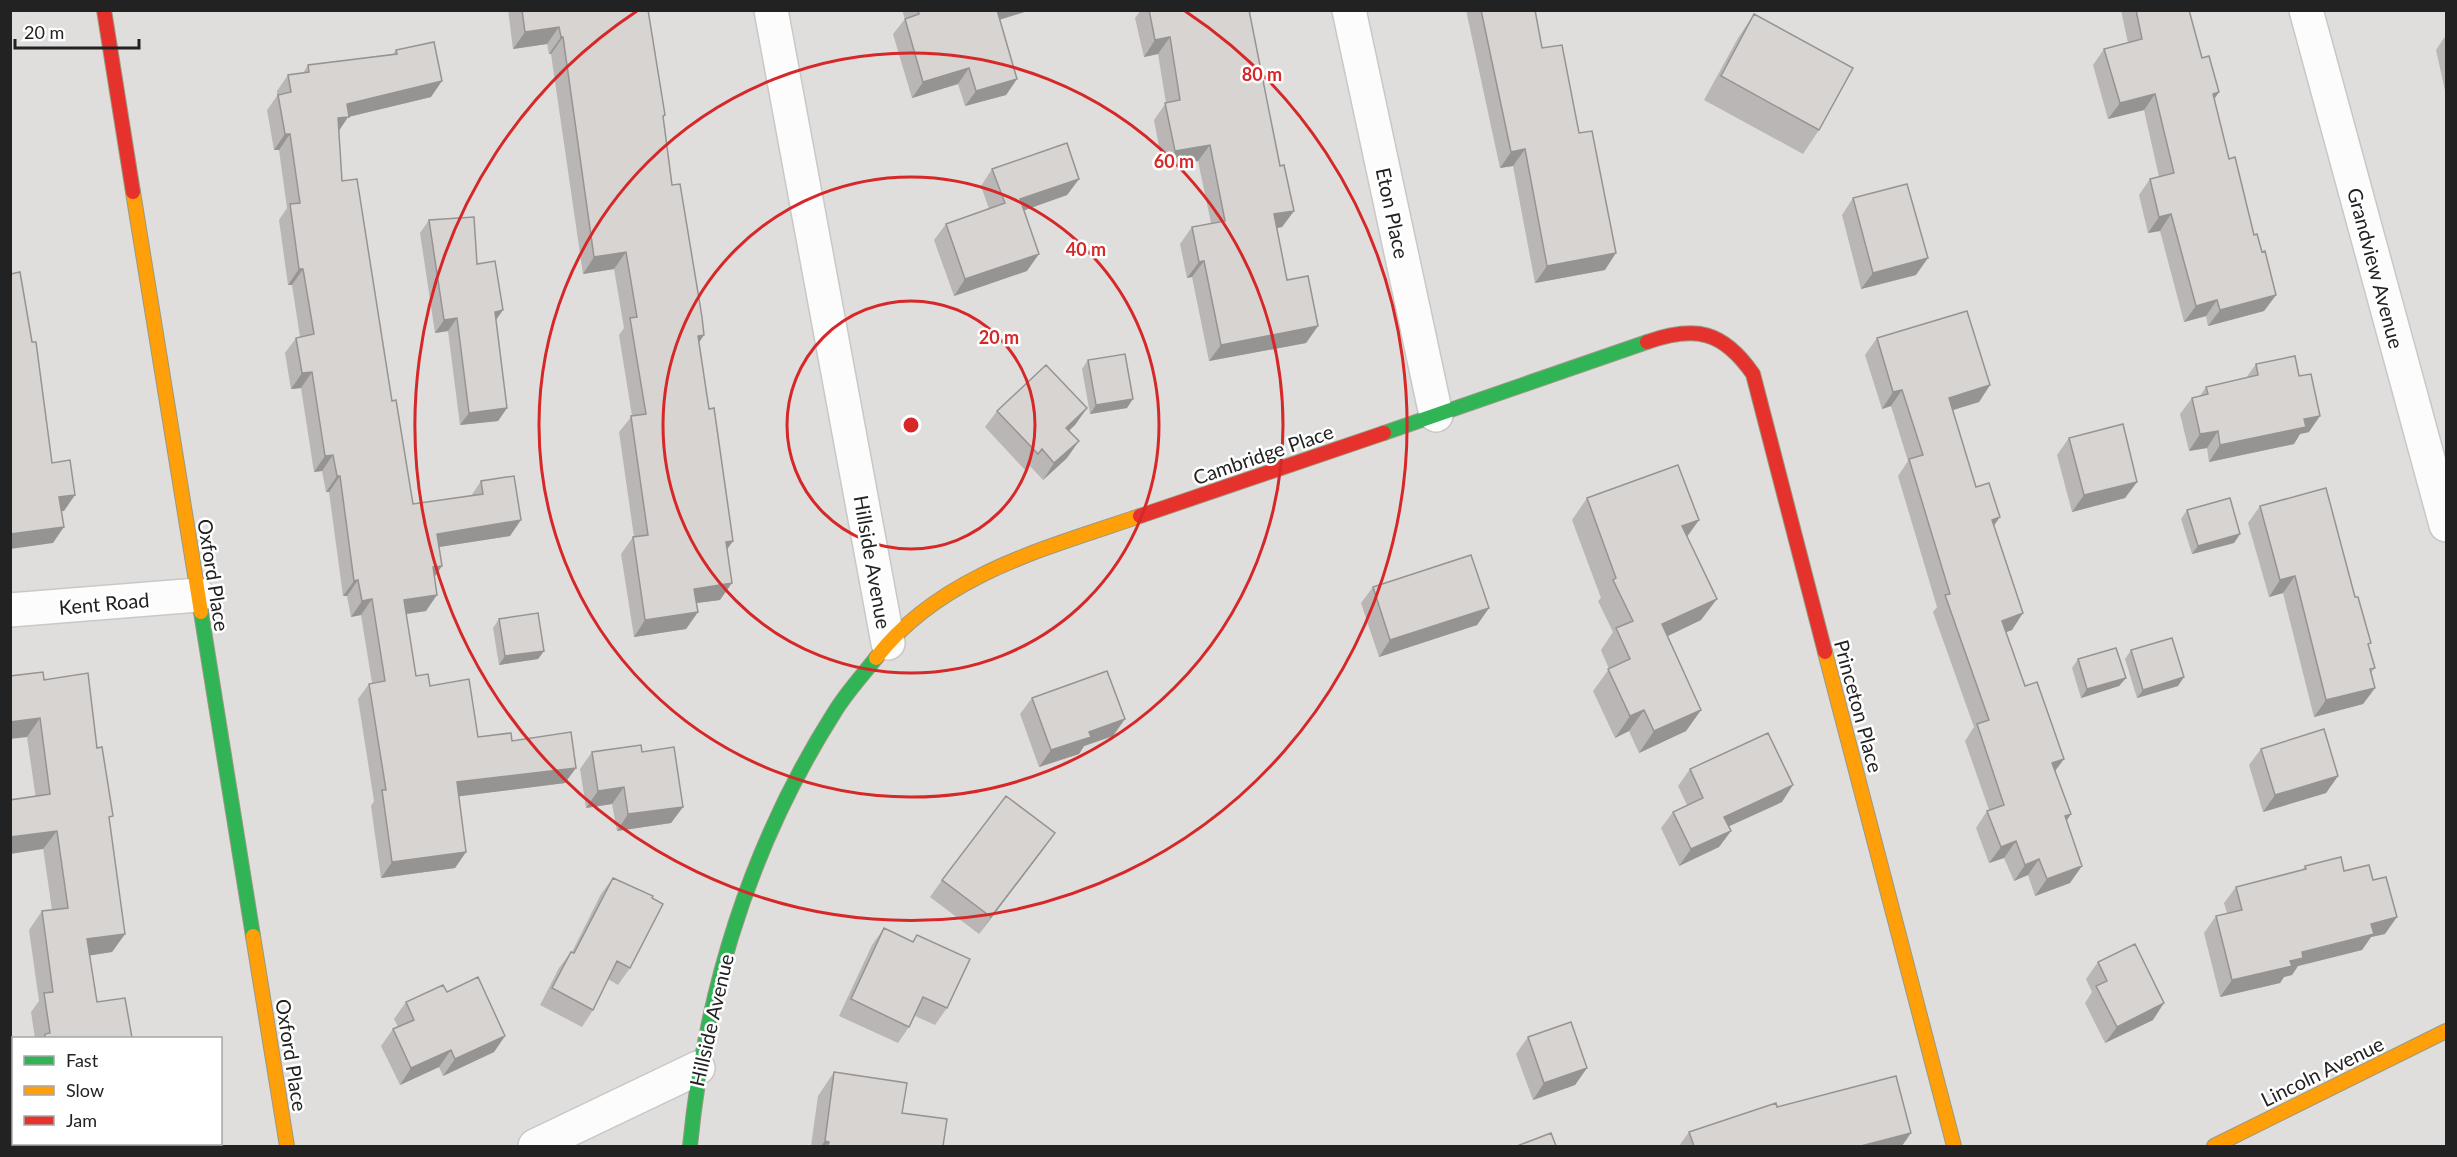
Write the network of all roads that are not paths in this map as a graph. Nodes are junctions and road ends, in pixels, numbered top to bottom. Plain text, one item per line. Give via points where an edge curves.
1 (104, 10) edge
2 (771, 10) edge
3 (1349, 10) edge
4 (2306, 10) edge
5 (1668, 335) joint
6 (1436, 415) junction
7 (2446, 525) edge
8 (198, 595) junction
9 (10, 610) edge
10 (888, 643) junction
11 (2446, 1031) edge
12 (698, 1068) junction
13 (287, 1146) edge
14 (535, 1146) edge
15 (690, 1146) edge
16 (1954, 1146) edge
17 (2214, 1146) edge

1 - 8 street, Oxford Place
2 - 10 street, Hillside Avenue
3 - 6 street, Eton Place
4 - 7 street, Grandview Avenue
5 - 6 street, Cambridge Place
5 - 16 street, Princeton Place via 1693,331 1718,337 1738,352 1753,374
6 - 10 street, Cambridge Place via 982,574 930,606
8 - 9 street, Kent Road
8 - 13 street, Oxford Place
10 - 12 street, Hillside Avenue via 837,709 787,794 748,884 717,978
11 - 17 street, Lincoln Avenue
12 - 14 street
12 - 15 street, Hillside Avenue

